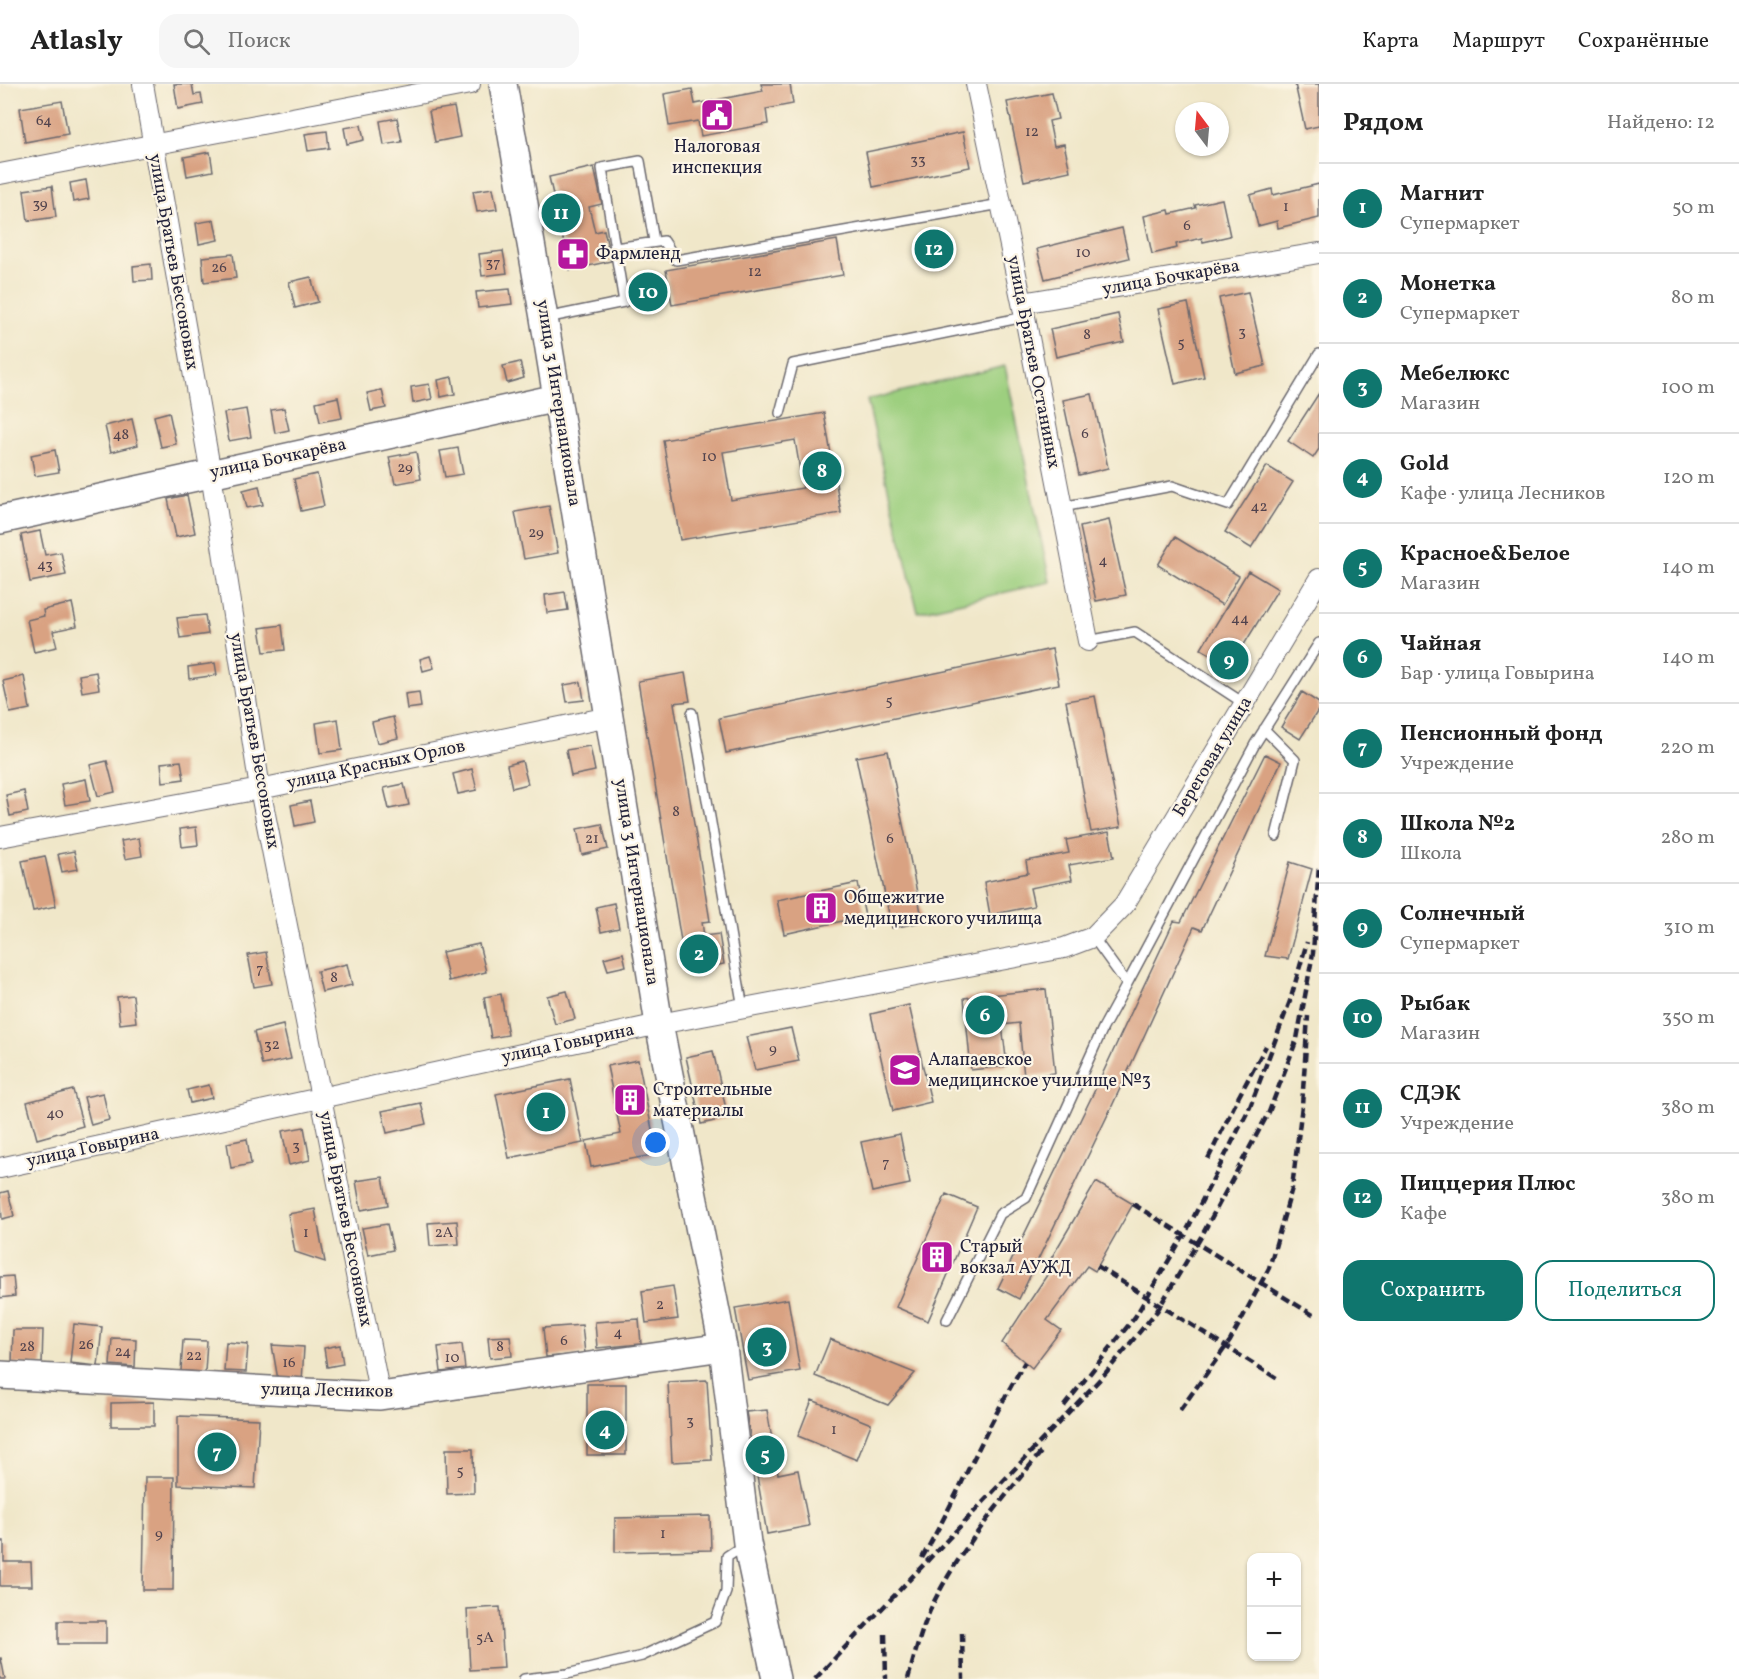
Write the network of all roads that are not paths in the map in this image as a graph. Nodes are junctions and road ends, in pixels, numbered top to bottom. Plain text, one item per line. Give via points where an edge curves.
1 (143, 84) edge
2 (470, 84) edge
3 (503, 84) edge
4 (976, 84) edge
5 (153, 144) junction
6 (0, 174) edge
7 (1002, 204) junction
8 (654, 241) junction
9 (615, 248) junction
10 (1319, 253) edge
11 (1024, 310) junction
12 (544, 318) junction
13 (1319, 354) edge
14 (557, 398) junction
15 (780, 413) dead end
16 (211, 474) junction
17 (1062, 507) junction
18 (0, 520) edge
19 (1317, 588) edge
20 (1088, 641) joint
21 (1319, 643) edge
22 (1245, 704) junction
23 (692, 713) dead end
24 (609, 717) junction
25 (1264, 729) junction
26 (260, 789) junction
27 (1276, 836) dead end
28 (0, 837) edge
29 (1124, 905) joint
30 (1093, 938) junction
31 (1127, 984) junction
32 (743, 1008) junction
33 (659, 1024) junction
34 (321, 1098) junction
35 (0, 1168) edge
36 (947, 1320) dead end
37 (723, 1347) junction
38 (0, 1375) edge
39 (380, 1396) junction
40 (747, 1543) junction
41 (524, 1679) edge
42 (776, 1679) edge

1 - 5 street, улица Братьев Бессоновых
2 - 5 street
3 - 12 main road, улица 3 Интернационала
4 - 7 street, улица Братьев Останиных
5 - 6 street
5 - 16 street, улица Братьев Бессоновых
7 - 8 lane via 676,260 664,241
7 - 11 street, улица Братьев Останиных
8 - 9 lane
8 - 9 lane via 640,161 602,168
9 - 12 lane via 624,302
10 - 11 street, улица Бочкарёва
11 - 15 lane via 793,364
11 - 17 street, улица Братьев Останиных
12 - 14 main road, улица 3 Интернационала
13 - 17 lane via 1228,506 1172,486
14 - 16 main road, улица Бочкарёва
14 - 24 main road, улица 3 Интернационала
16 - 18 main road, улица Бочкарёва
16 - 26 street, улица Братьев Бессоновых
17 - 20 street, улица Братьев Останиных
19 - 22 street, Береговая улица
20 - 22 lane via 1136,632
21 - 25 lane
22 - 29 street, Береговая улица
23 - 32 lane
24 - 26 street, улица Красных Орлов
24 - 33 main road, улица 3 Интернационала
25 - 27 lane via 1295,760
25 - 31 lane
26 - 28 street, улица Красных Орлов
26 - 34 street, улица Братьев Бессоновых
29 - 30 street, улица Говырина
30 - 31 lane
30 - 32 street, улица Говырина via 1064,948
31 - 36 lane via 1026,1198 1000,1215
32 - 33 street, улица Говырина
33 - 34 street, улица Говырина
33 - 37 main road, улица 3 Интернационала
34 - 35 street, улица Говырина
34 - 39 street, улица Братьев Бессоновых
37 - 39 main road, улица Лесников
37 - 40 main road, улица 3 Интернационала
38 - 39 main road, улица Лесников
40 - 41 lane via 727,1556 726,1592 715,1622 642,1656 567,1674
40 - 42 main road, улица 3 Интернационала

